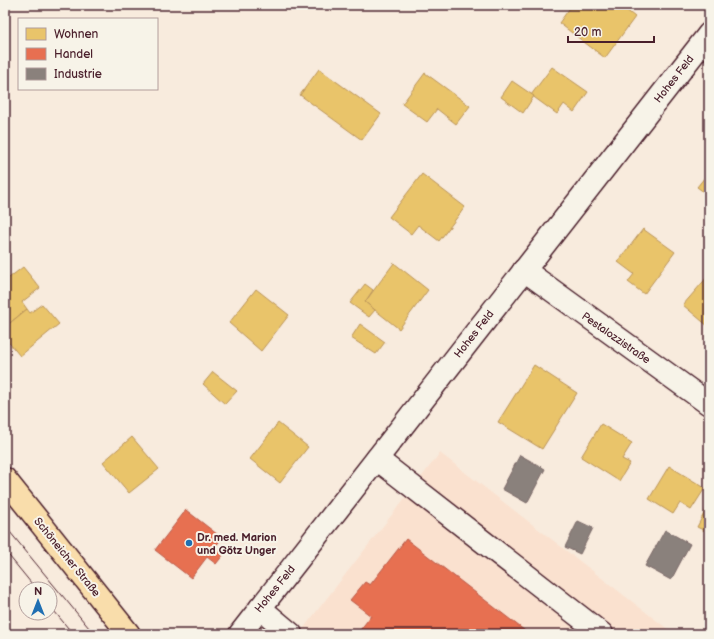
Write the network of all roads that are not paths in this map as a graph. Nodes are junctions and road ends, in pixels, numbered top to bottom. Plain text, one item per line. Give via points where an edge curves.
1 (709, 34) edge
2 (524, 270) junction
3 (709, 404) edge
4 (377, 459) junction
5 (5, 479) edge
6 (260, 608) junction
7 (129, 634) edge
8 (240, 634) edge
9 (291, 634) edge
10 (602, 634) edge

1 - 2 street, Hohes Feld
2 - 3 street, Pestalozzistraße
2 - 4 street, Hohes Feld
4 - 6 street, Hohes Feld
4 - 10 street
5 - 7 main road, Schöneicher Straße
6 - 8 street, Hohes Feld
6 - 9 street

